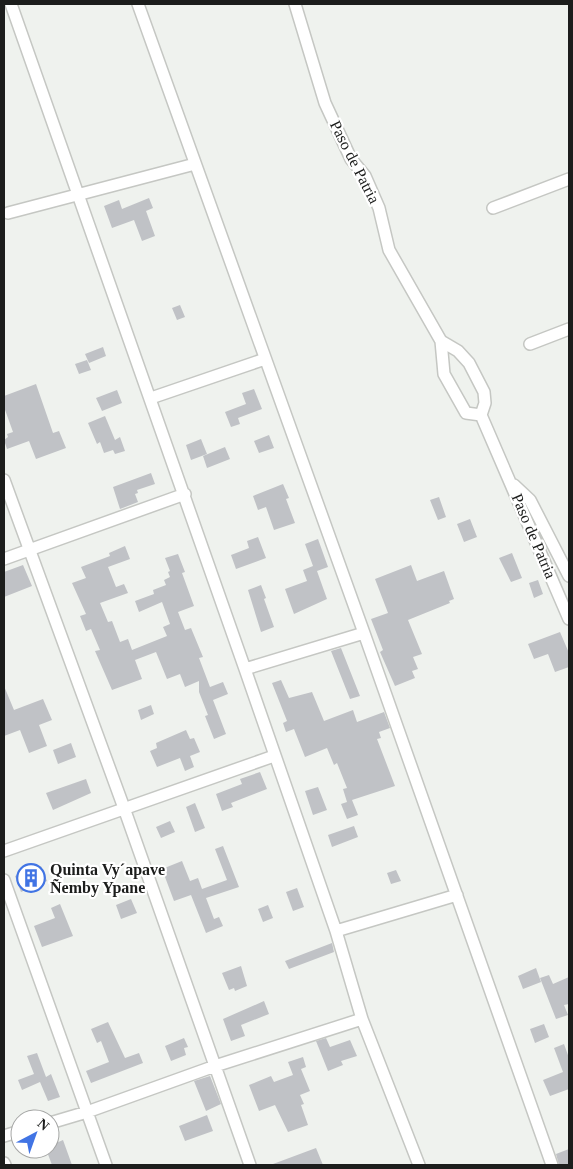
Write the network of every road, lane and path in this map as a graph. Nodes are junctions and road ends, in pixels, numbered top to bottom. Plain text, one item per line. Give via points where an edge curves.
1 (11, 4) edge
2 (138, 4) edge
3 (295, 4) edge
4 (196, 164) junction
5 (569, 179) edge
6 (80, 194) junction
7 (493, 208) dead end
8 (8, 213) dead end
9 (569, 330) edge
10 (440, 341) junction
11 (530, 344) dead end
12 (265, 358) junction
13 (151, 398) junction
14 (481, 415) junction
15 (4, 480) edge
16 (510, 481) junction
17 (185, 494) junction
18 (30, 549) junction
19 (4, 558) edge
20 (569, 576) edge
21 (569, 619) edge
22 (364, 633) junction
23 (245, 668) junction
24 (274, 756) junction
25 (124, 808) junction
26 (4, 851) edge
27 (4, 880) edge
28 (457, 896) junction
29 (336, 931) junction
30 (362, 1019) junction
31 (215, 1066) junction
32 (87, 1112) junction
33 (60, 1120) edge
34 (106, 1165) edge
35 (250, 1165) edge
36 (420, 1165) edge
37 (552, 1165) edge

1 - 6 street
2 - 4 street
3 - 10 street, Paso de Patria via 325,103 351,160 365,176 376,200 389,250
4 - 6 street
4 - 12 street
5 - 7 street
6 - 8 street
6 - 13 street
9 - 11 street
10 - 14 street, Paso de Patria via 444,374 466,413
10 - 14 street, Paso de Patria via 458,351 469,363 484,392
12 - 13 street
12 - 22 street
13 - 17 street
14 - 16 street, Paso de Patria
15 - 18 street
16 - 20 street, Paso de Patria via 530,500
16 - 21 street, Paso de Patria
17 - 18 street
17 - 23 street
18 - 19 street
18 - 25 street
22 - 23 street
22 - 28 street
23 - 24 street
24 - 25 street
24 - 29 street
25 - 26 street
25 - 31 street
27 - 32 street
28 - 29 street
28 - 37 street
29 - 30 street
30 - 31 street
30 - 36 street
31 - 32 street
31 - 35 street
32 - 33 street
32 - 34 street

